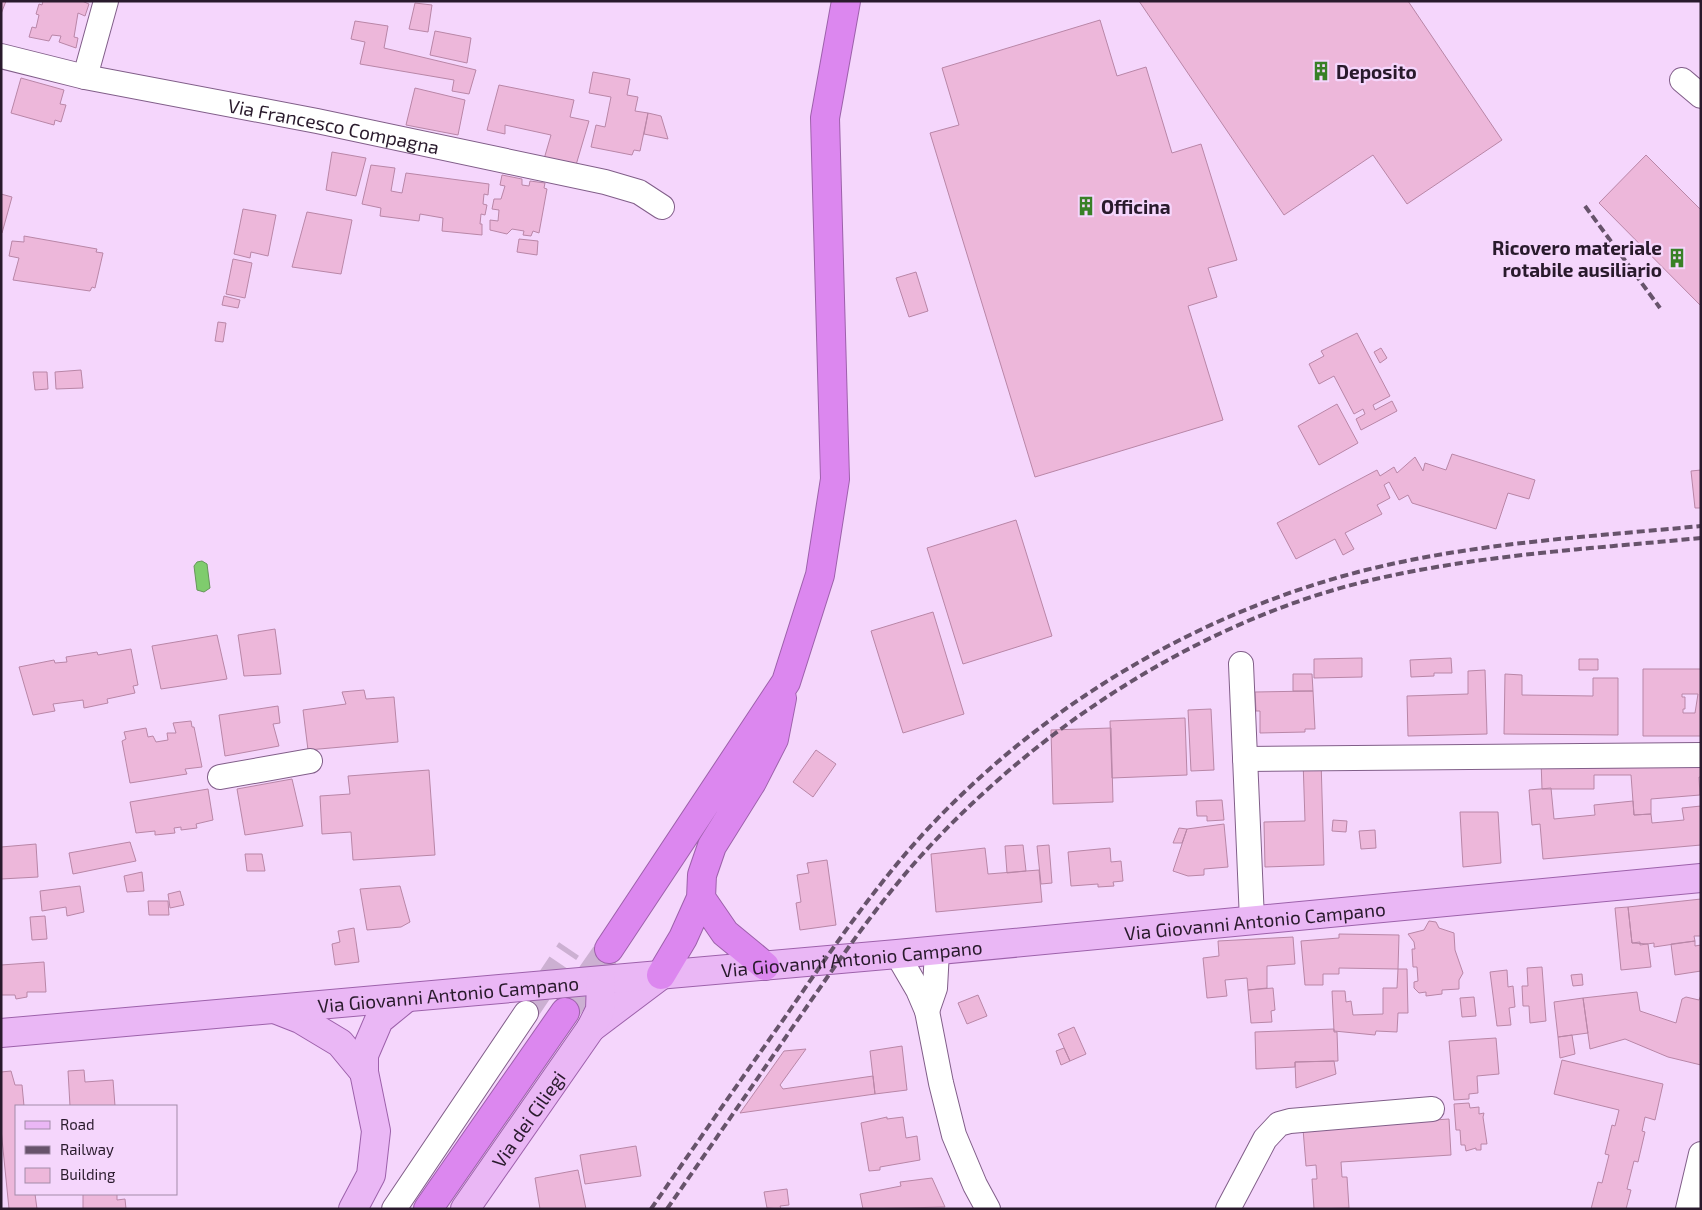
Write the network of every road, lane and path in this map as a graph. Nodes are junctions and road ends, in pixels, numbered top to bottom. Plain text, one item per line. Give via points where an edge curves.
1 (106, 1) edge
2 (846, 1) edge
3 (1, 56) edge
4 (85, 77) junction
5 (1682, 80) dead end
6 (1701, 96) edge
7 (662, 207) dead end
8 (1241, 664) dead end
9 (786, 682) junction
10 (1701, 755) edge
11 (1245, 759) junction
12 (310, 761) dead end
13 (220, 777) dead end
14 (1701, 878) edge
15 (700, 898) junction
16 (1252, 920) junction
17 (609, 949) tunnel mouth
18 (937, 951) junction
19 (897, 954) junction
20 (765, 966) junction
21 (661, 975) junction
22 (601, 980) junction
23 (406, 998) junction
24 (276, 1010) junction
25 (927, 1011) junction
26 (565, 1012) tunnel mouth
27 (526, 1013) tunnel mouth
28 (591, 1028) junction
29 (1, 1033) edge
30 (364, 1072) junction
31 (1432, 1109) dead end
32 (1701, 1154) edge
33 (353, 1209) edge
34 (394, 1209) edge
35 (428, 1209) edge
36 (465, 1209) edge
37 (988, 1209) edge
38 (1228, 1209) edge
39 (1688, 1209) edge

1 - 4 street
2 - 9 highway via 825,118 835,479 820,575
3 - 4 street, Via Francesco Compagna
4 - 7 street, Via Francesco Compagna via 317,121 604,182 639,192
5 - 6 street
8 - 11 street
9 - 15 highway via 774,739 752,782 712,846 702,875
9 - 17 highway
10 - 11 street
11 - 16 street
12 - 13 street
14 - 16 main road, Via Giovanni Antonio Campano
15 - 20 highway via 725,933
15 - 21 highway via 683,938
16 - 18 main road, Via Giovanni Antonio Campano
18 - 19 main road, Via Giovanni Antonio Campano
18 - 25 street via 935,988
19 - 20 main road, Via Giovanni Antonio Campano
19 - 25 street
20 - 21 main road, Via Giovanni Antonio Campano
21 - 22 main road, Via Giovanni Antonio Campano
21 - 28 main road, Via dei Ciliegi
22 - 23 main road, Via Giovanni Antonio Campano
22 - 28 main road, Via dei Ciliegi via 600,1010
23 - 24 main road, Via Giovanni Antonio Campano
23 - 30 main road via 379,1020 364,1055
24 - 29 main road, Via Giovanni Antonio Campano
24 - 30 main road via 300,1019 340,1044
25 - 37 street via 954,1135
26 - 35 highway
27 - 34 street
28 - 36 main road, Via dei Ciliegi
30 - 33 main road via 376,1131 372,1174
31 - 38 street via 1279,1124 1265,1139
32 - 39 street

